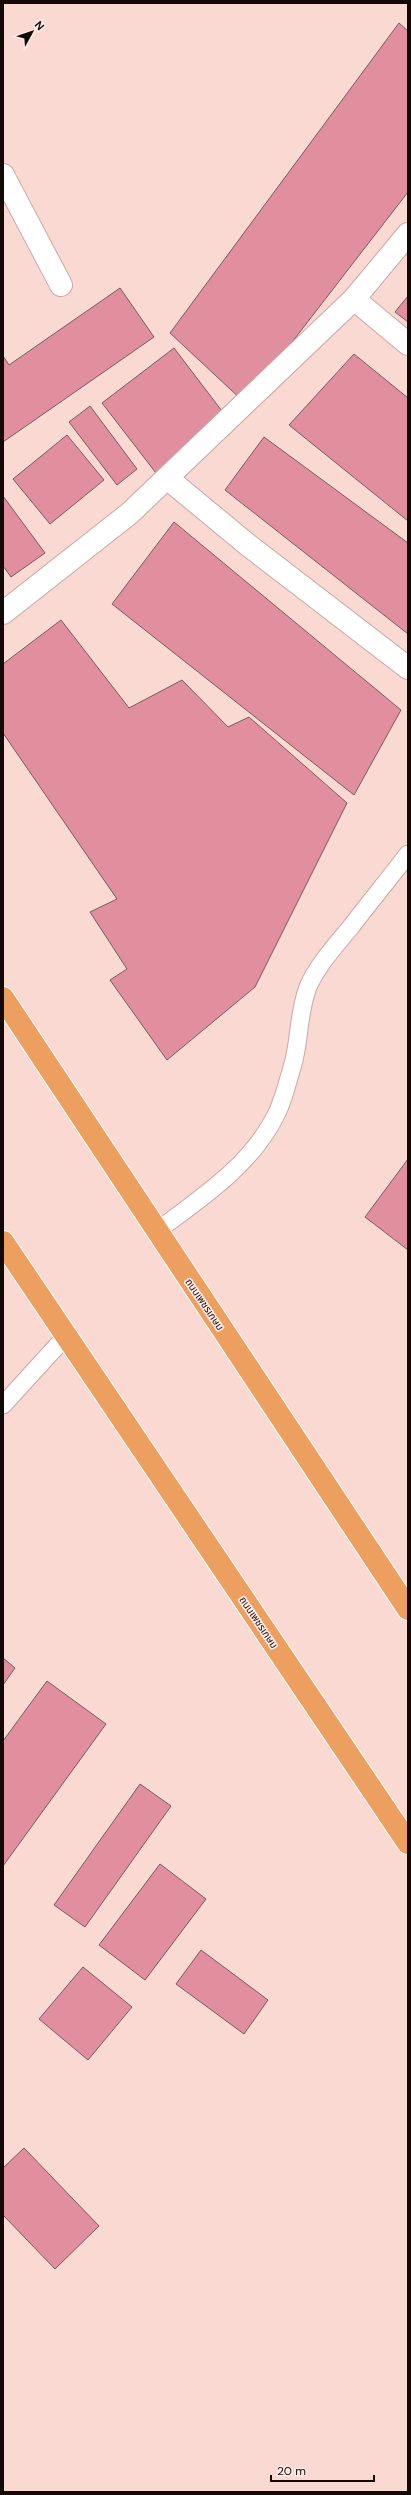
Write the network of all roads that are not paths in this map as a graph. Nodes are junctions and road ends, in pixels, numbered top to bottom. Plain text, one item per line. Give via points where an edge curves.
1 (3, 176) edge
2 (408, 234) edge
3 (61, 285) dead end
4 (354, 298) junction
5 (408, 344) edge
6 (167, 478) junction
7 (3, 613) edge
8 (408, 668) edge
9 (408, 854) edge
10 (3, 998) edge
11 (157, 1231) junction
12 (3, 1242) edge
13 (66, 1336) junction
14 (3, 1404) edge
15 (408, 1609) edge
16 (408, 1843) edge

1 - 3 street
2 - 4 street
4 - 5 street
4 - 6 street
6 - 7 street via 130,513
6 - 8 street via 248,545
9 - 11 lane via 338,942 309,986 300,1009 294,1059 288,1082 277,1113 265,1133 246,1158 216,1187
10 - 11 highway, ถนนเพชรเกษม
11 - 15 highway, ถนนเพชรเกษม
12 - 13 highway, ถนนเพชรเกษม
13 - 14 lane
13 - 16 highway, ถนนเพชรเกษม

